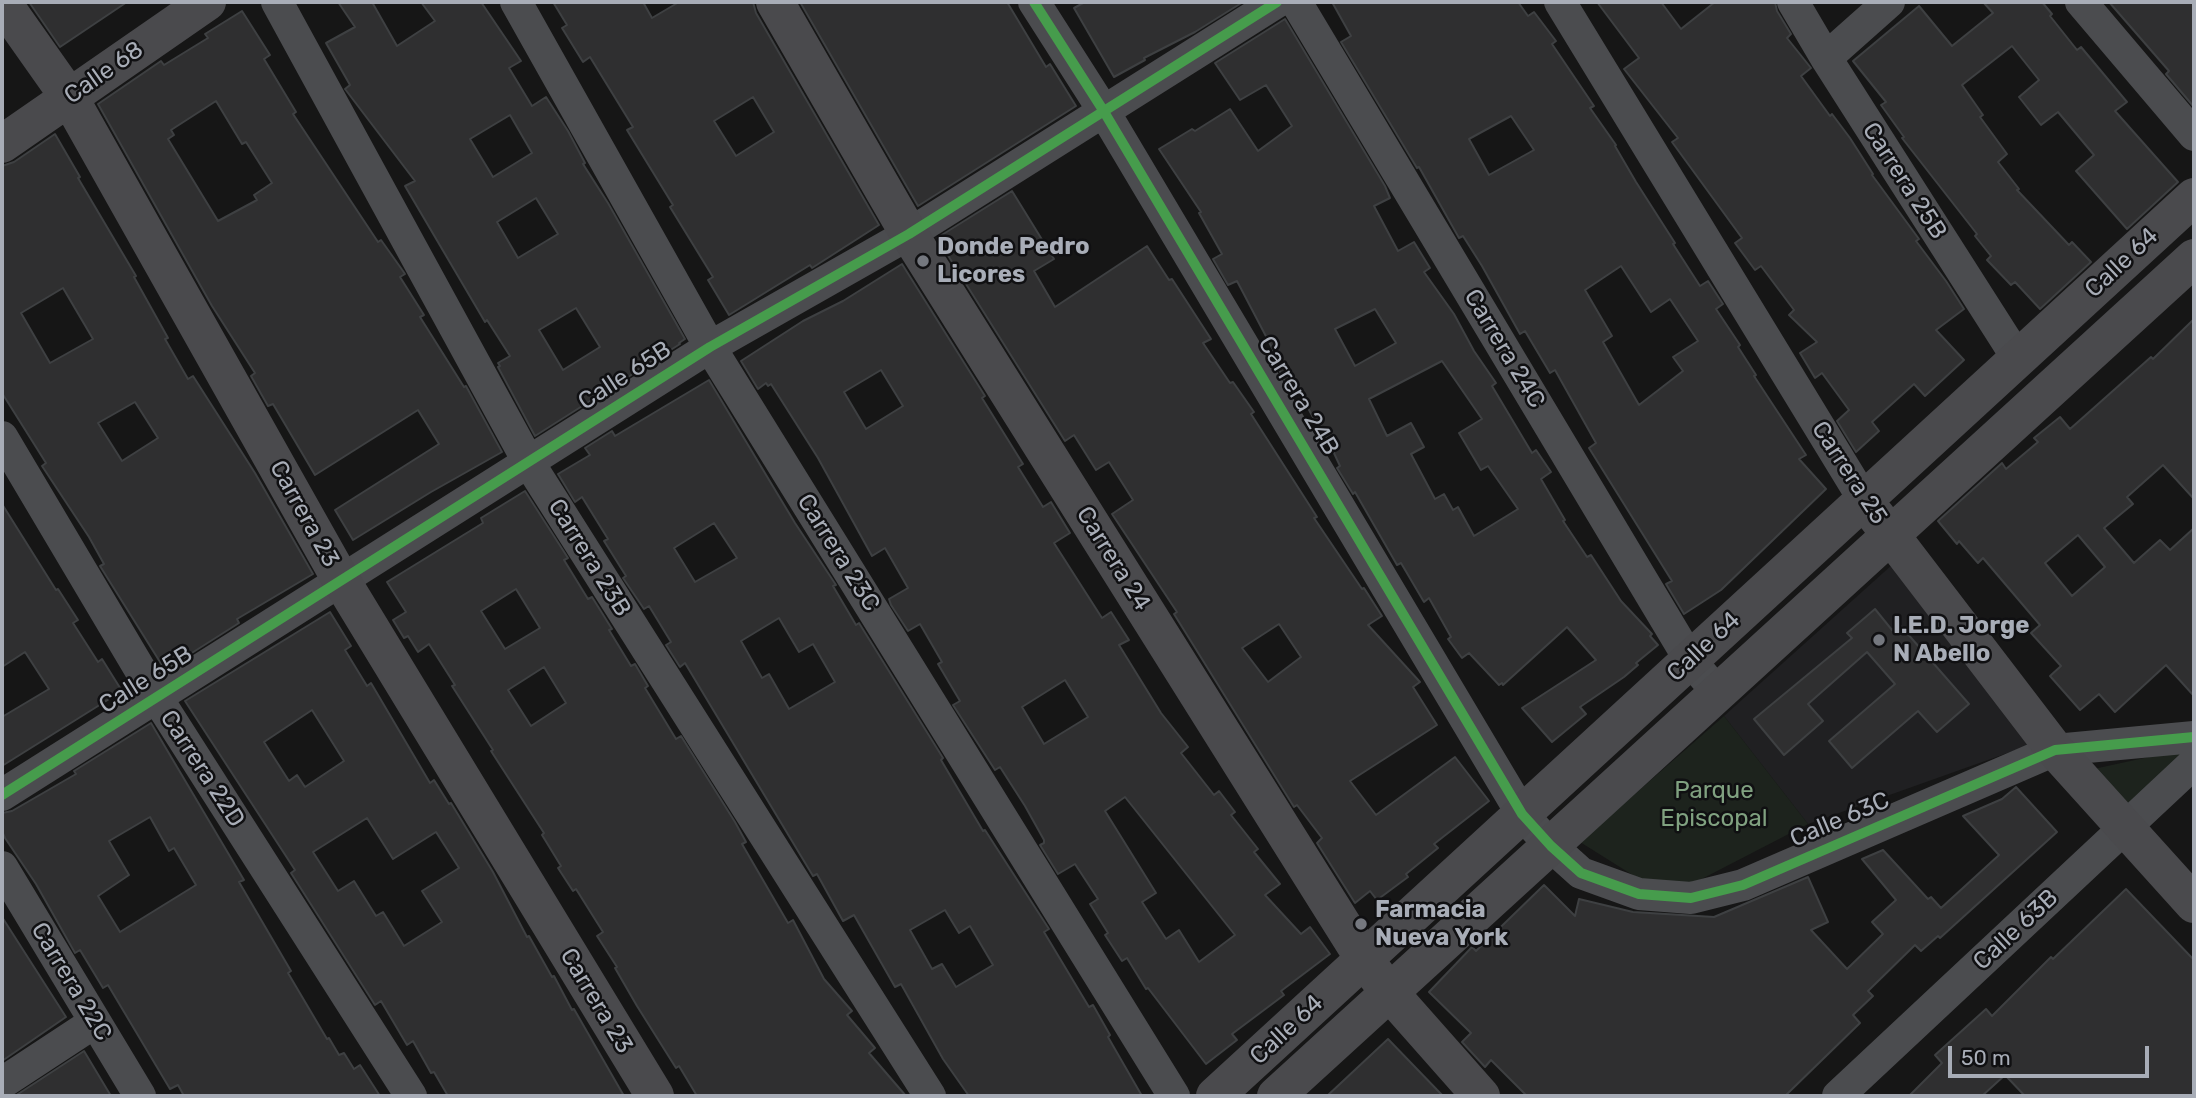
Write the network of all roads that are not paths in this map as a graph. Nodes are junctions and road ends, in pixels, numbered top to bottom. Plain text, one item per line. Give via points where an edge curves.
1 (2, 2) edge
2 (206, 2) edge
3 (277, 2) edge
4 (516, 2) edge
5 (775, 2) edge
6 (1034, 2) edge
7 (1277, 2) edge
8 (1296, 2) edge
9 (1560, 2) edge
10 (1793, 2) edge
11 (1889, 2) edge
12 (2081, 2) edge
13 (1826, 58) junction
14 (69, 97) junction
15 (1103, 110) junction
16 (2194, 135) edge
17 (2, 144) edge
18 (2194, 197) edge
19 (909, 234) junction
20 (2194, 258) edge
21 (2070, 311) junction
22 (2099, 345) junction
23 (710, 346) junction
24 (2018, 359) junction
25 (2, 437) edge
26 (529, 463) junction
27 (1864, 500) junction
28 (1890, 536) junction
29 (341, 580) junction
30 (1690, 660) junction
31 (1718, 693) junction
32 (157, 698) junction
33 (2194, 737) edge
34 (2055, 750) junction
35 (2194, 762) edge
36 (2, 795) edge
37 (1522, 814) junction
38 (2126, 828) junction
39 (1551, 846) junction
40 (2, 867) edge
41 (2194, 904) edge
42 (1364, 959) junction
43 (1389, 992) junction
44 (94, 1022) junction
45 (2, 1083) edge
46 (140, 1096) edge
47 (411, 1096) edge
48 (655, 1096) edge
49 (930, 1096) edge
50 (1174, 1096) edge
51 (1214, 1096) edge
52 (1276, 1096) edge
53 (1481, 1096) edge
54 (1838, 1096) edge

1 - 14 street, Carrera 23
2 - 14 street, Calle 68
3 - 26 street, Carrera 23B
4 - 23 street, Carrera 23C
5 - 19 street, Carrera 24
6 - 15 street, Carrera 24B
7 - 15 street, Calle 65B
8 - 30 street, Carrera 24C
9 - 27 street, Carrera 25
10 - 13 street, Carrera 25B
11 - 13 street
12 - 16 street
13 - 24 street, Carrera 25B
14 - 17 street, Calle 68
14 - 29 street, Carrera 23
15 - 19 street, Calle 65B
15 - 37 street, Carrera 24B
18 - 21 street, Calle 64
19 - 23 street, Calle 65B
19 - 42 street, Carrera 24
20 - 22 street, Calle 64
21 - 22 street
21 - 24 street, Calle 64
22 - 28 street, Calle 64
23 - 26 street, Calle 65B
23 - 50 street, Carrera 23C
24 - 27 street, Calle 64
25 - 32 street, Carrera 22D
26 - 29 street, Calle 65B
26 - 49 street, Carrera 23B
27 - 28 street, Carrera 25
27 - 30 street, Calle 64
28 - 31 street, Calle 64
28 - 34 street, Carrera 25
29 - 32 street, Calle 65B
29 - 48 street, Carrera 23
30 - 31 street, Carrera 24C
30 - 37 street, Calle 64
31 - 39 street, Calle 64
32 - 36 street, Calle 65B
32 - 47 street, Carrera 22D
33 - 34 street, Calle 63C
34 - 38 street, Carrera 25
34 - 39 street, Calle 63C via 1743,885 1692,898 1639,894 1581,873
35 - 38 street, Calle 63B
37 - 39 street, Calle 63C
37 - 42 street, Calle 64
38 - 41 street, Carrera 25
38 - 54 street, Calle 63B
39 - 43 street, Calle 64
40 - 44 street, Carrera 22C
42 - 43 street, Carrera 24
42 - 51 street, Calle 64
43 - 52 street, Calle 64
43 - 53 street, Carrera 24
44 - 45 street
44 - 46 street, Carrera 22C

